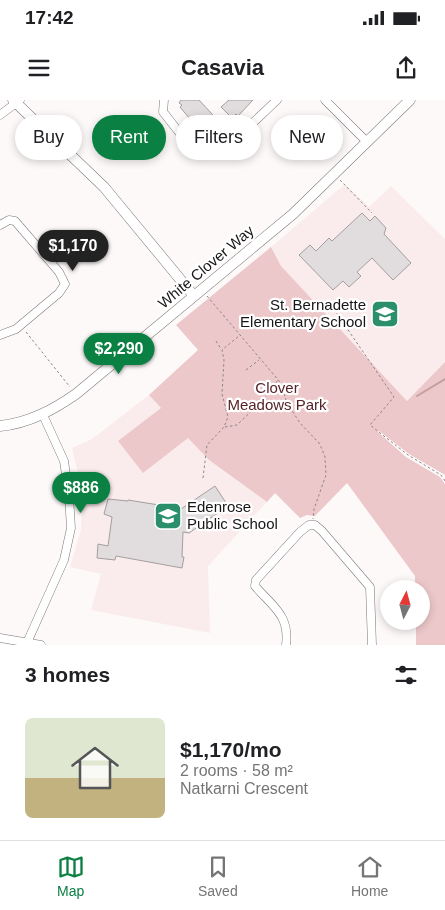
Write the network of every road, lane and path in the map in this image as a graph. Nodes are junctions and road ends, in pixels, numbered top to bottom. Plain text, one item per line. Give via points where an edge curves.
1 (164, 100) edge
2 (277, 100) edge
3 (325, 100) edge
4 (410, 100) edge
5 (16, 101) edge
6 (0, 115) edge
7 (367, 142) junction
8 (335, 175) junction
9 (372, 214) dead end
10 (0, 225) edge
11 (198, 293) junction
12 (331, 305) dead end
13 (21, 325) junction
14 (0, 335) edge
15 (239, 336) junction
16 (216, 341) dead end
17 (222, 350) junction
18 (259, 360) junction
19 (246, 370) dead end
20 (278, 380) junction
21 (76, 394) junction
22 (43, 415) junction
23 (0, 426) edge
24 (224, 427) junction
25 (203, 478) dead end
26 (445, 481) edge
27 (314, 525) junction
28 (0, 638) edge
29 (26, 644) edge
30 (41, 645) edge
31 (286, 645) edge
32 (372, 645) edge

1 - 2 street via 163,112 199,154 215,157
3 - 7 street
4 - 7 street, White Clover Way
5 - 6 street
5 - 11 street via 104,187
7 - 8 street, White Clover Way
8 - 9 path
8 - 11 street, White Clover Way via 289,218
10 - 13 street via 9,220 15,221 59,272 65,284
11 - 15 path
11 - 21 street, White Clover Way
12 - 26 path via 394,397 370,425
13 - 14 street
13 - 21 path
15 - 17 path
15 - 18 path
16 - 17 path
17 - 24 path via 222,394 228,417
18 - 19 path
18 - 20 path
20 - 24 path via 237,425
20 - 27 path via 287,403 300,423 320,443 325,457 326,475 312,517
21 - 22 street, White Clover Way
22 - 23 street, White Clover Way
22 - 29 street via 64,461 71,528 64,560
24 - 25 path via 206,445
27 - 31 street via 300,532 256,580 255,586 278,609 283,619 288,633
27 - 32 street via 370,587
28 - 29 street
29 - 30 street

